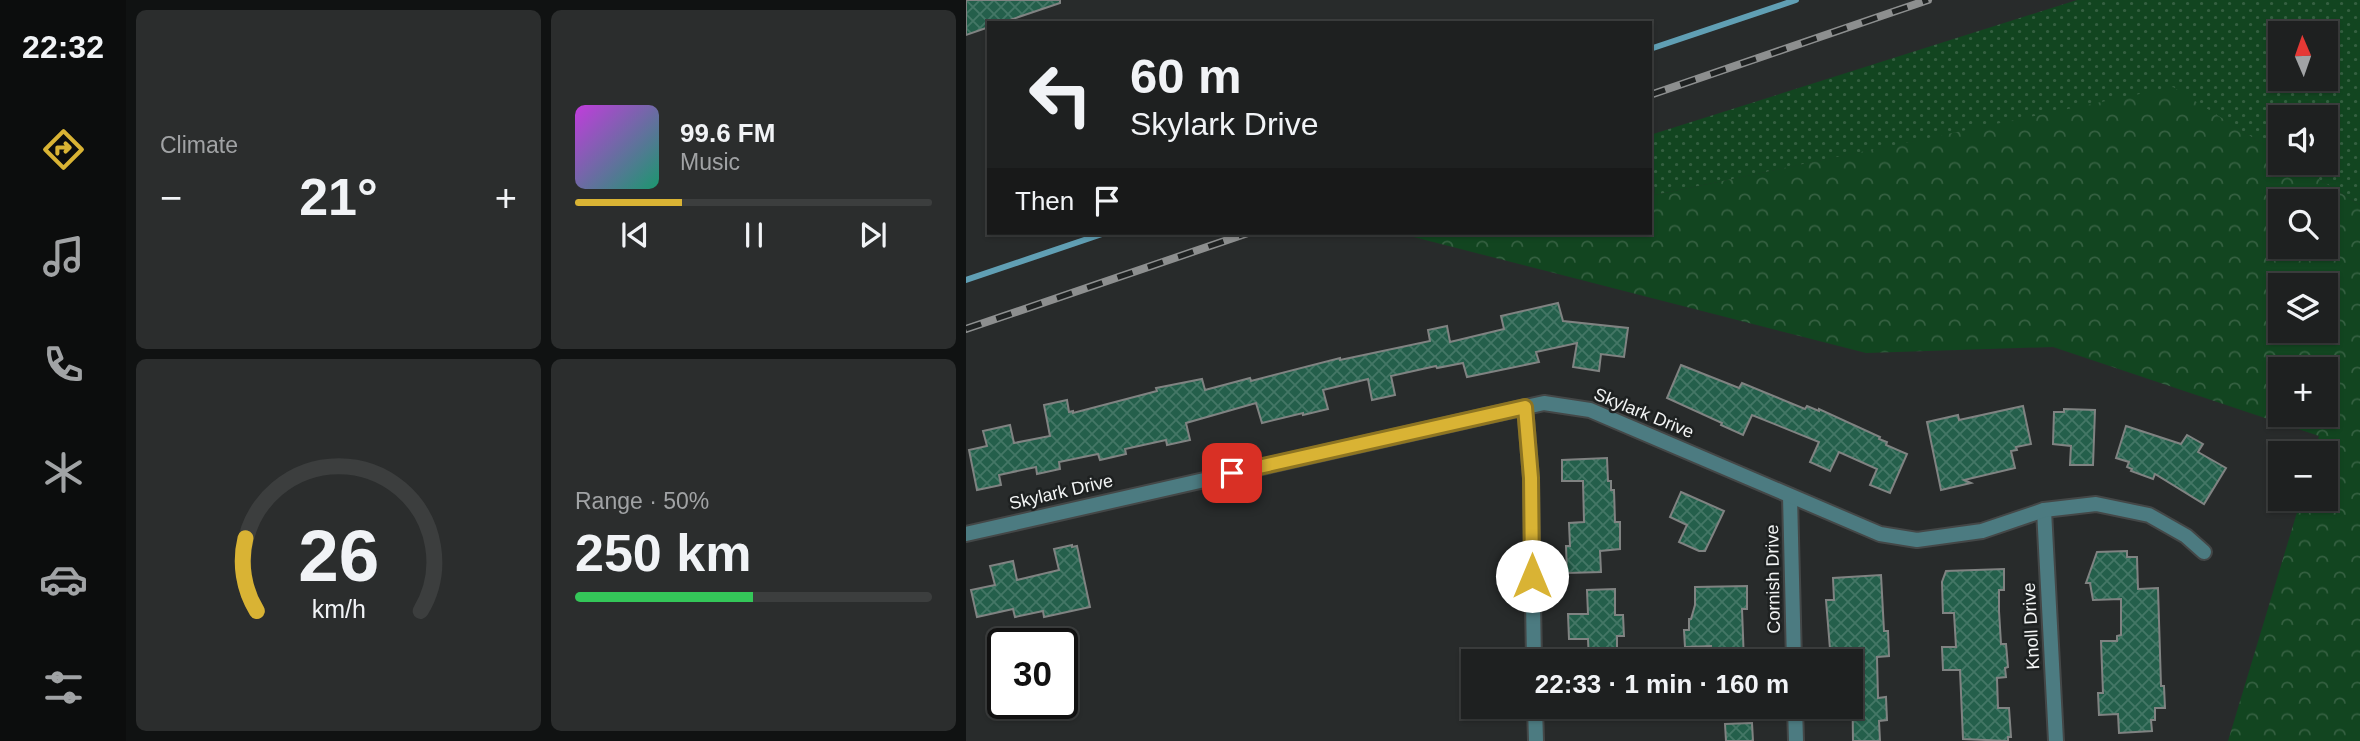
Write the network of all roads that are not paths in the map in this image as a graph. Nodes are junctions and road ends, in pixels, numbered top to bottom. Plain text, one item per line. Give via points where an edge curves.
1 (1525, 407) junction
2 (1790, 496) junction
3 (2044, 510) junction
4 (966, 534) edge
5 (2204, 552) dead end
6 (1534, 649) edge
7 (1794, 649) edge
8 (1535, 719) edge
9 (1795, 719) edge
10 (1536, 741) edge
11 (1796, 741) edge
12 (2056, 741) edge

1 - 2 street, Skylark Drive via 1544,404 1590,410
1 - 4 street, Skylark Drive
1 - 6 street
2 - 3 street, Skylark Drive via 1880,534 1917,540 1982,531
2 - 7 street, Cornish Drive
3 - 5 street, Skylark Drive via 2096,504 2148,515
3 - 12 street, Knoll Drive
8 - 10 street
9 - 11 street

